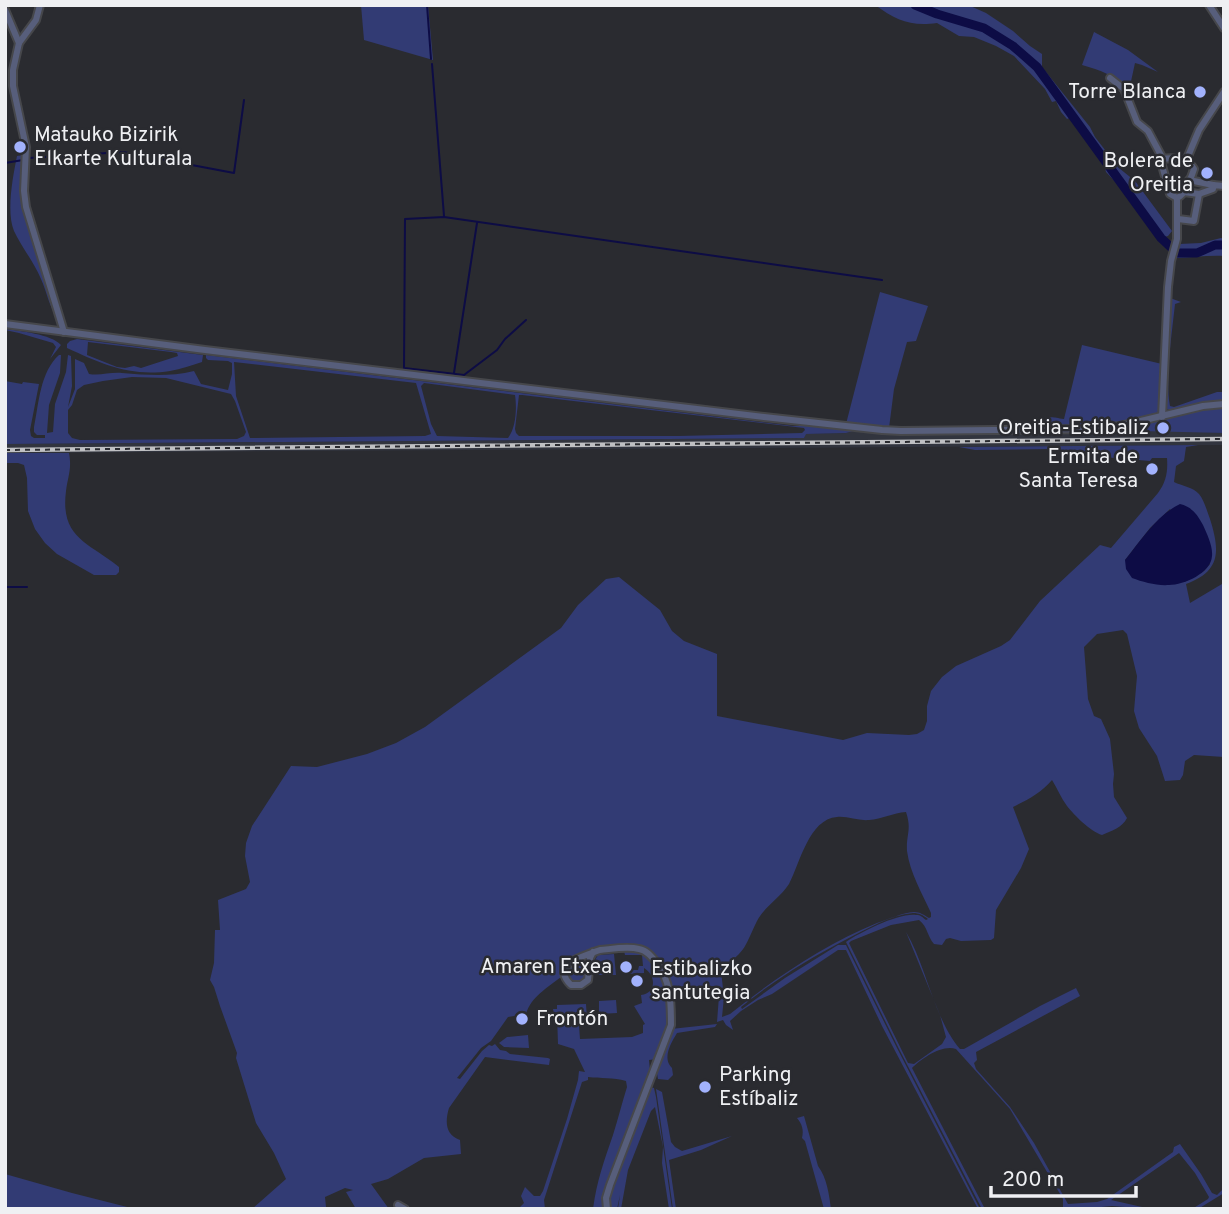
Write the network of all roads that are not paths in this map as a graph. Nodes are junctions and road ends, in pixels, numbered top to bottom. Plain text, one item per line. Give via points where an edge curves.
1 (40, 5) edge
2 (1209, 5) edge
3 (5, 10) edge
4 (1224, 28) edge
5 (19, 43) junction
6 (1110, 78) dead end
7 (1224, 92) edge
8 (5, 96) edge
9 (15, 96) junction
10 (1163, 159) junction
11 (1186, 160) junction
12 (1189, 180) junction
13 (1213, 185) junction
14 (1224, 186) edge
15 (1184, 192) junction
16 (1199, 194) junction
17 (1177, 198) junction
18 (1178, 219) junction
19 (5, 324) edge
20 (64, 332) junction
21 (1224, 404) edge
22 (1162, 416) junction
23 (593, 952) junction
24 (607, 1209) edge

1 - 5 street via 36,20
2 - 4 street
3 - 5 street
5 - 9 street via 13,70
6 - 10 street via 1125,89 1137,122 1148,131
7 - 11 street
8 - 9 street
9 - 20 street via 26,147 26,207
10 - 11 street
10 - 17 street via 1170,194
11 - 12 street via 1194,169
12 - 13 street
12 - 15 street
13 - 14 street
13 - 16 street
15 - 16 street
15 - 17 street
16 - 18 street via 1194,221
17 - 18 street
18 - 22 street via 1169,273
19 - 20 street
20 - 22 street via 901,431 1093,429
21 - 22 street
23 - 23 street via 567,964 568,982 586,983
23 - 24 street via 634,948 649,953 668,985 671,1025 610,1185

